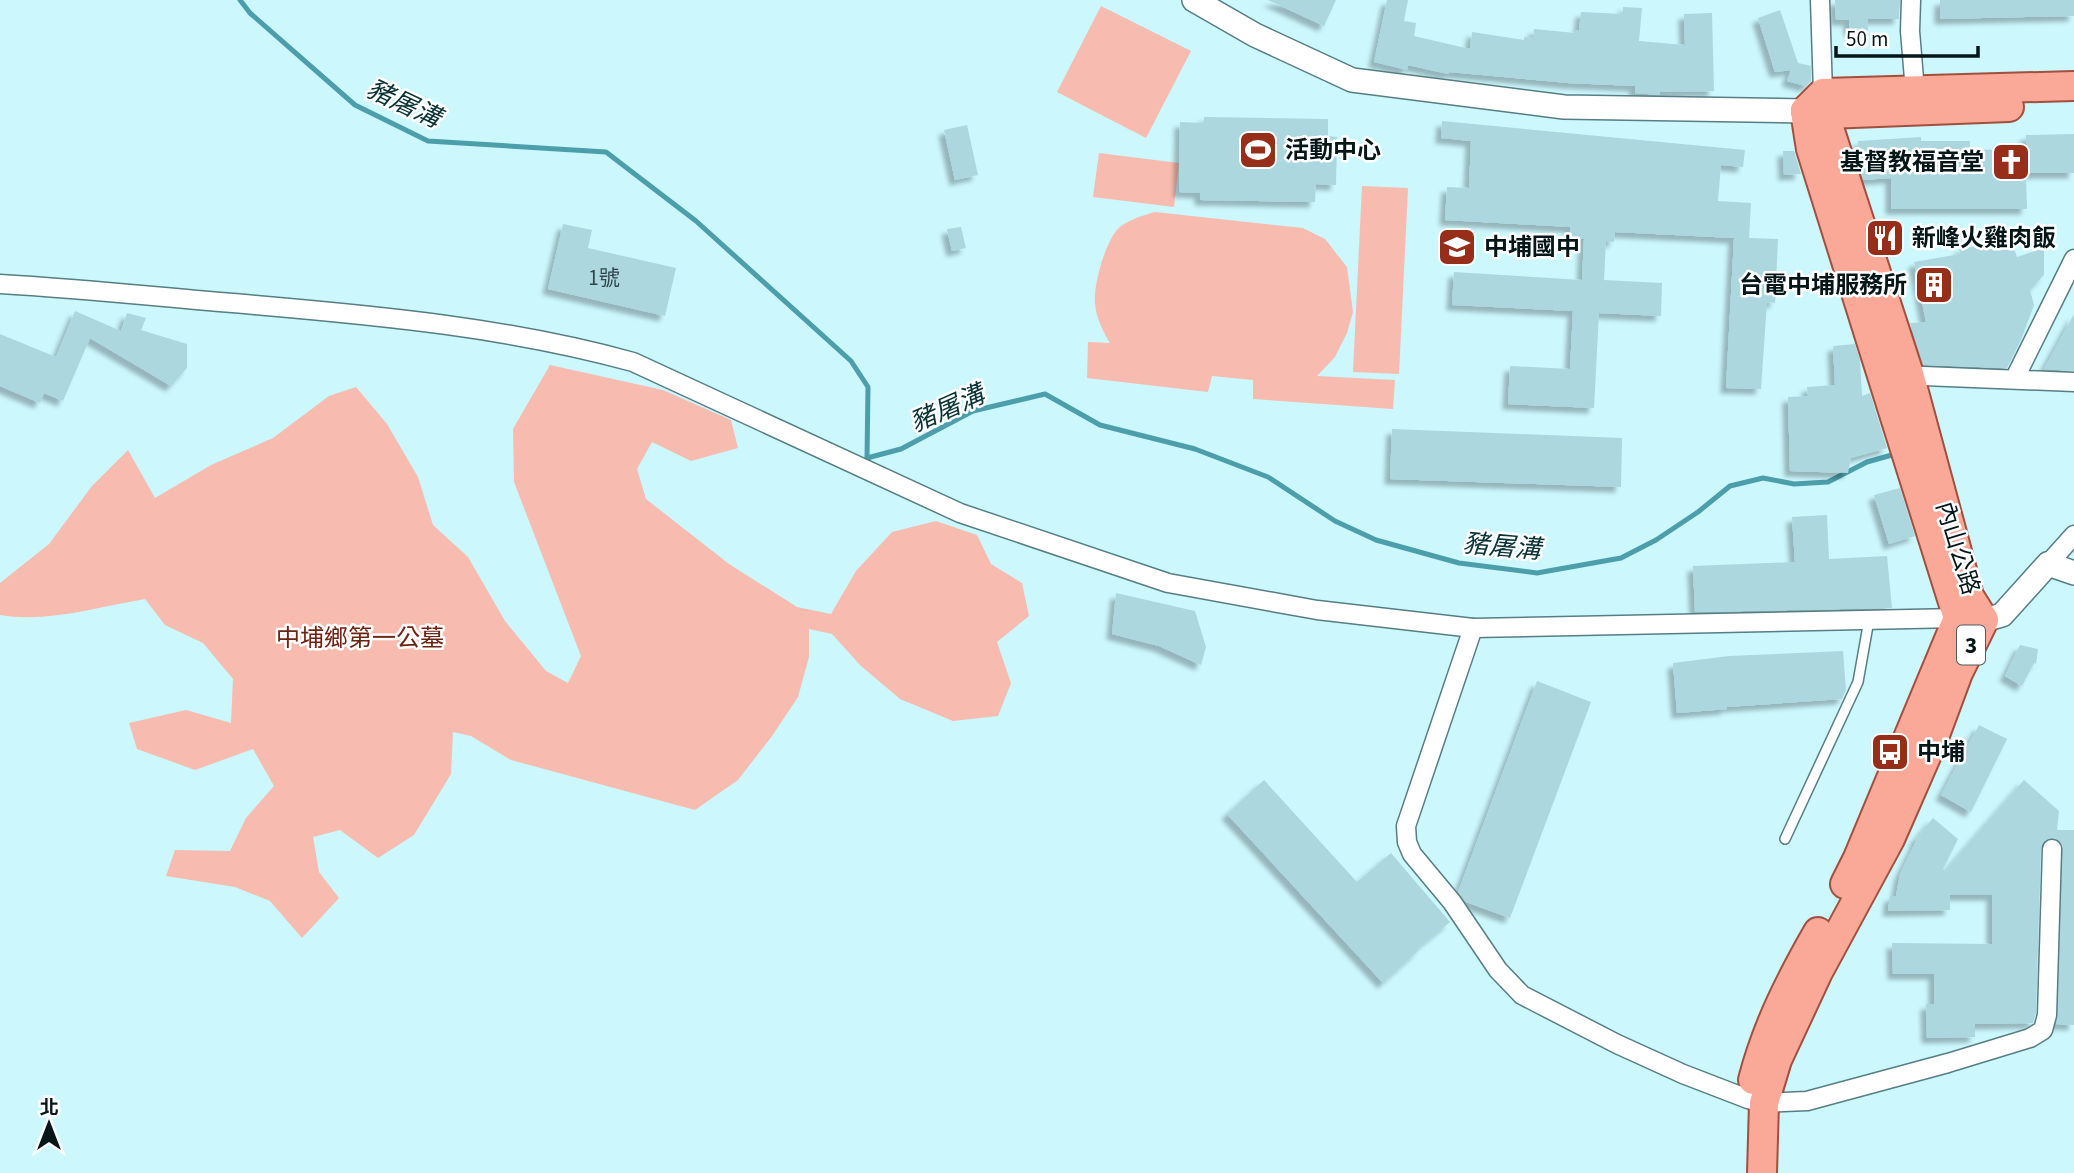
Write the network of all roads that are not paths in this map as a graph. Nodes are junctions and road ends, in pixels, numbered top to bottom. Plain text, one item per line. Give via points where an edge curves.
1 (1194, 0) edge
2 (1821, 0) edge
3 (1911, 0) edge
4 (2074, 86) edge
5 (1915, 90) junction
6 (1814, 102) junction
7 (2074, 104) edge
8 (2074, 258) edge
9 (0, 284) edge
10 (1896, 375) junction
11 (2015, 378) junction
12 (2074, 382) edge
13 (2074, 535) edge
14 (2048, 564) junction
15 (2074, 573) edge
16 (1971, 619) junction
17 (1869, 620) junction
18 (1473, 628) junction
19 (1785, 839) dead end
20 (2052, 849) dead end
21 (1756, 1101) junction
22 (1746, 1173) edge
23 (1762, 1173) edge

1 - 6 street via 1255,35 1352,80 1564,107
2 - 6 street
3 - 5 street
4 - 5 main road
5 - 6 main road
6 - 7 main road via 1827,114
6 - 10 main road, 內山公路 / 3 via 1830,131 1871,297
8 - 11 street
9 - 18 street via 335,312 578,346 633,362 960,513 1168,583 1317,610
10 - 11 street
10 - 16 main road, 內山公路 / 3 via 1969,596
11 - 12 street
13 - 14 street
14 - 15 street
14 - 16 street via 2002,615
16 - 17 street
16 - 21 main road, 內山公路 / 3 via 1958,673 1890,839 1818,972
17 - 18 street
17 - 19 lane via 1858,682
18 - 21 street via 1406,826 1412,854 1452,902 1498,970 1522,995 1682,1074
20 - 21 street via 2043,1030 2030,1038 1820,1098
21 - 22 main road, 內山公路 / 3
21 - 23 main road, 內山公路 / 3

